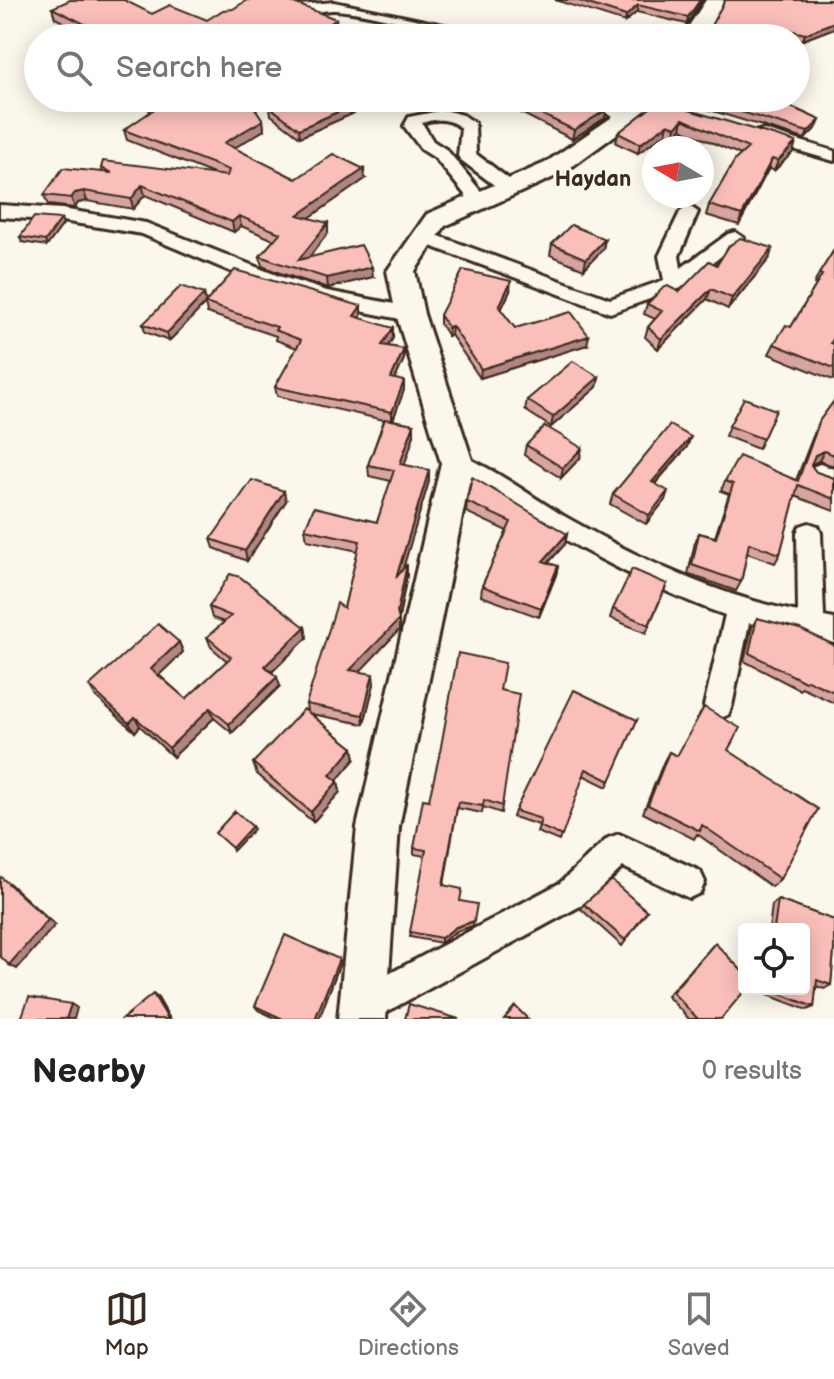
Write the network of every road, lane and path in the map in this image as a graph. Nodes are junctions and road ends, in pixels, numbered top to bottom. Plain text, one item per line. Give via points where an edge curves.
1 (716, 0) edge
2 (300, 9) edge
3 (420, 24) edge
4 (701, 24) edge
5 (641, 112) edge
6 (750, 131) edge
7 (834, 156) edge
8 (493, 193) junction
9 (0, 211) edge
10 (689, 212) dead end
11 (424, 237) junction
12 (735, 238) edge
13 (674, 283) junction
14 (410, 314) junction
15 (457, 463) junction
16 (809, 533) dead end
17 (739, 610) junction
18 (822, 628) edge
19 (718, 706) dead end
20 (689, 882) dead end
21 (364, 1012) edge

1 - 4 street
2 - 3 street via 334,6
5 - 8 street via 554,168
6 - 7 street
8 - 8 street via 414,131 415,120 436,115 462,119 469,127 467,156
8 - 11 street via 436,220
9 - 14 street via 146,229 272,281
10 - 13 street via 669,256
11 - 13 street via 610,306
11 - 14 street via 401,271
12 - 13 street
14 - 15 street
15 - 17 street via 633,565
15 - 21 street via 378,827
16 - 18 street
17 - 18 street
17 - 19 street
20 - 21 street via 619,849 571,894

